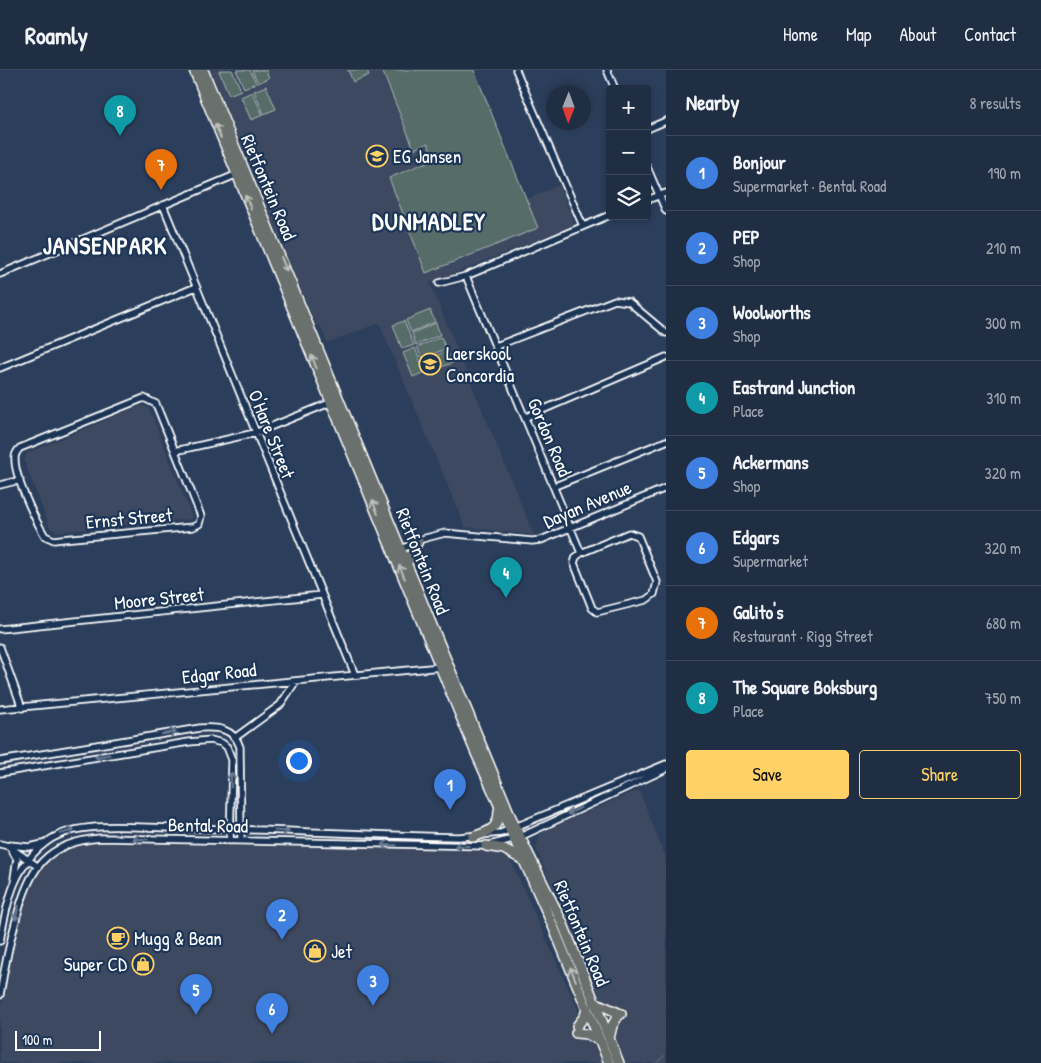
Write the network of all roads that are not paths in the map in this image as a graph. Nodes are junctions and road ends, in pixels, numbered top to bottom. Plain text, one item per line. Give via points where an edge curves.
1 (194, 70) edge
2 (203, 70) edge
3 (516, 70) edge
4 (607, 70) edge
5 (613, 85) edge
6 (666, 122) edge
7 (651, 128) edge
8 (240, 173) junction
9 (651, 175) edge
10 (666, 193) edge
11 (660, 196) junction
12 (651, 199) edge
13 (163, 205) junction
14 (666, 211) edge
15 (606, 217) edge
16 (583, 226) junction
17 (276, 246) junction
18 (267, 250) junction
19 (0, 274) edge
20 (466, 276) junction
21 (439, 283) dead end
22 (196, 286) junction
23 (666, 332) edge
24 (496, 346) junction
25 (666, 357) edge
26 (0, 368) edge
27 (336, 401) junction
28 (526, 417) junction
29 (255, 433) junction
30 (666, 441) edge
31 (175, 451) junction
32 (20, 480) junction
33 (0, 485) edge
34 (555, 486) junction
35 (666, 488) edge
36 (571, 527) junction
37 (418, 541) junction
38 (397, 551) junction
39 (581, 553) junction
40 (407, 563) junction
41 (322, 595) junction
42 (0, 629) edge
43 (0, 647) edge
44 (442, 667) junction
45 (355, 675) junction
46 (296, 681) junction
47 (22, 708) junction
48 (0, 709) edge
49 (236, 737) junction
50 (0, 761) edge
51 (666, 764) edge
52 (666, 769) edge
53 (0, 773) edge
54 (499, 808) junction
55 (512, 828) junction
56 (230, 829) junction
57 (242, 829) junction
58 (473, 837) junction
59 (517, 838) junction
60 (230, 841) junction
61 (241, 841) junction
62 (45, 844) junction
63 (4, 845) edge
64 (486, 846) junction
65 (28, 860) junction
66 (525, 862) junction
67 (37, 866) junction
68 (14, 882) junction
69 (0, 941) edge
70 (0, 995) edge
71 (594, 1002) junction
72 (587, 1008) junction
73 (605, 1040) junction
74 (609, 1063) edge
75 (619, 1063) edge

8 -> 1 main road, Rietfontein Road
2 - 8 main road, Rietfontein Road
3 - 16 street
4 - 5 street
6 - 7 street
8 - 13 street
8 - 17 main road, Rietfontein Road
18 -> 8 main road, Rietfontein Road
9 - 11 street
10 - 11 street
11 - 12 street
11 - 14 street
13 - 19 street
13 - 22 street, O'Hare Street
15 - 16 street
16 - 20 street
17 - 18 main road
17 -> 27 main road, Rietfontein Road
27 -> 18 main road, Rietfontein Road
20 - 21 street
20 - 24 street, Gordon Road
22 - 26 street
22 - 29 street, O'Hare Street
23 - 24 street via 629,302 614,300
24 - 28 street, Gordon Road
25 - 28 street
27 - 29 street
27 - 38 main road, Rietfontein Road
28 - 34 street, Gordon Road
29 - 31 street
29 - 41 street, O'Hare Street
30 - 34 street
31 - 32 street via 156,404 150,399 140,398 20,448 15,459
31 - 32 street, Ernst Street via 201,516 200,522 193,527 54,540 42,531
32 - 33 street
34 - 36 street, Gordon Road
35 - 36 street, Dayan Avenue
36 - 37 street, Dayan Avenue via 535,541 454,533
36 - 39 street, Gordon Road
37 - 38 street, Dayan Avenue
37 - 40 main road
38 - 40 main road, Rietfontein Road
44 -> 38 main road, Rietfontein Road
39 - 39 street via 629,533 636,534 657,582 654,594 646,600 600,612 594,610 574,563
40 - 55 main road, Rietfontein Road
41 - 42 street, Moore Street
41 - 45 street, O'Hare Street
43 - 47 street
44 - 45 street, Edgar Road
44 - 54 main road, Rietfontein Road
45 - 46 street, Edgar Road
46 - 47 street, Edgar Road
46 - 49 street via 280,705
47 - 48 street, Edgar Road
50 -> 49 street via 200,728 221,728
49 - 57 street via 241,754
51 - 55 street, Bental Road
52 -> 59 street, Bental Road
56 -> 53 street via 232,760 227,747 218,741 189,742
54 - 55 main road, Rietfontein Road
54 - 58 main road via 496,826
55 - 58 street, Bental Road via 490,836
55 - 59 main road, Rietfontein Road
56 - 57 street, Bental Road
56 - 60 street
62 -> 56 street, Bental Road via 60,834 89,828
57 -> 58 street, Bental Road
57 - 61 street
59 - 64 street, Bental Road
59 - 66 main road, Rietfontein Road
59 - 71 main road, Rietfontein Road via 562,922
60 - 61 street, Bental Road
60 -> 67 street, Bental Road via 88,839 62,846
64 -> 61 street, Bental Road
62 - 63 street via 29,847
62 - 65 street, Bental Road
63 - 65 street
63 - 68 street via 17,859
64 - 66 main road via 504,849
65 - 67 street
65 - 68 street, Bental Road
72 -> 66 main road, Rietfontein Road
67 -> 70 street, Bental Road via 23,892
68 - 69 street, Bental Road
71 - 73 main road, Rietfontein Road
71 - 73 main road via 620,1014
72 - 73 main road, Rietfontein Road
72 - 73 main road via 577,1030
73 - 74 main road, Rietfontein Road
73 - 75 main road, Rietfontein Road

